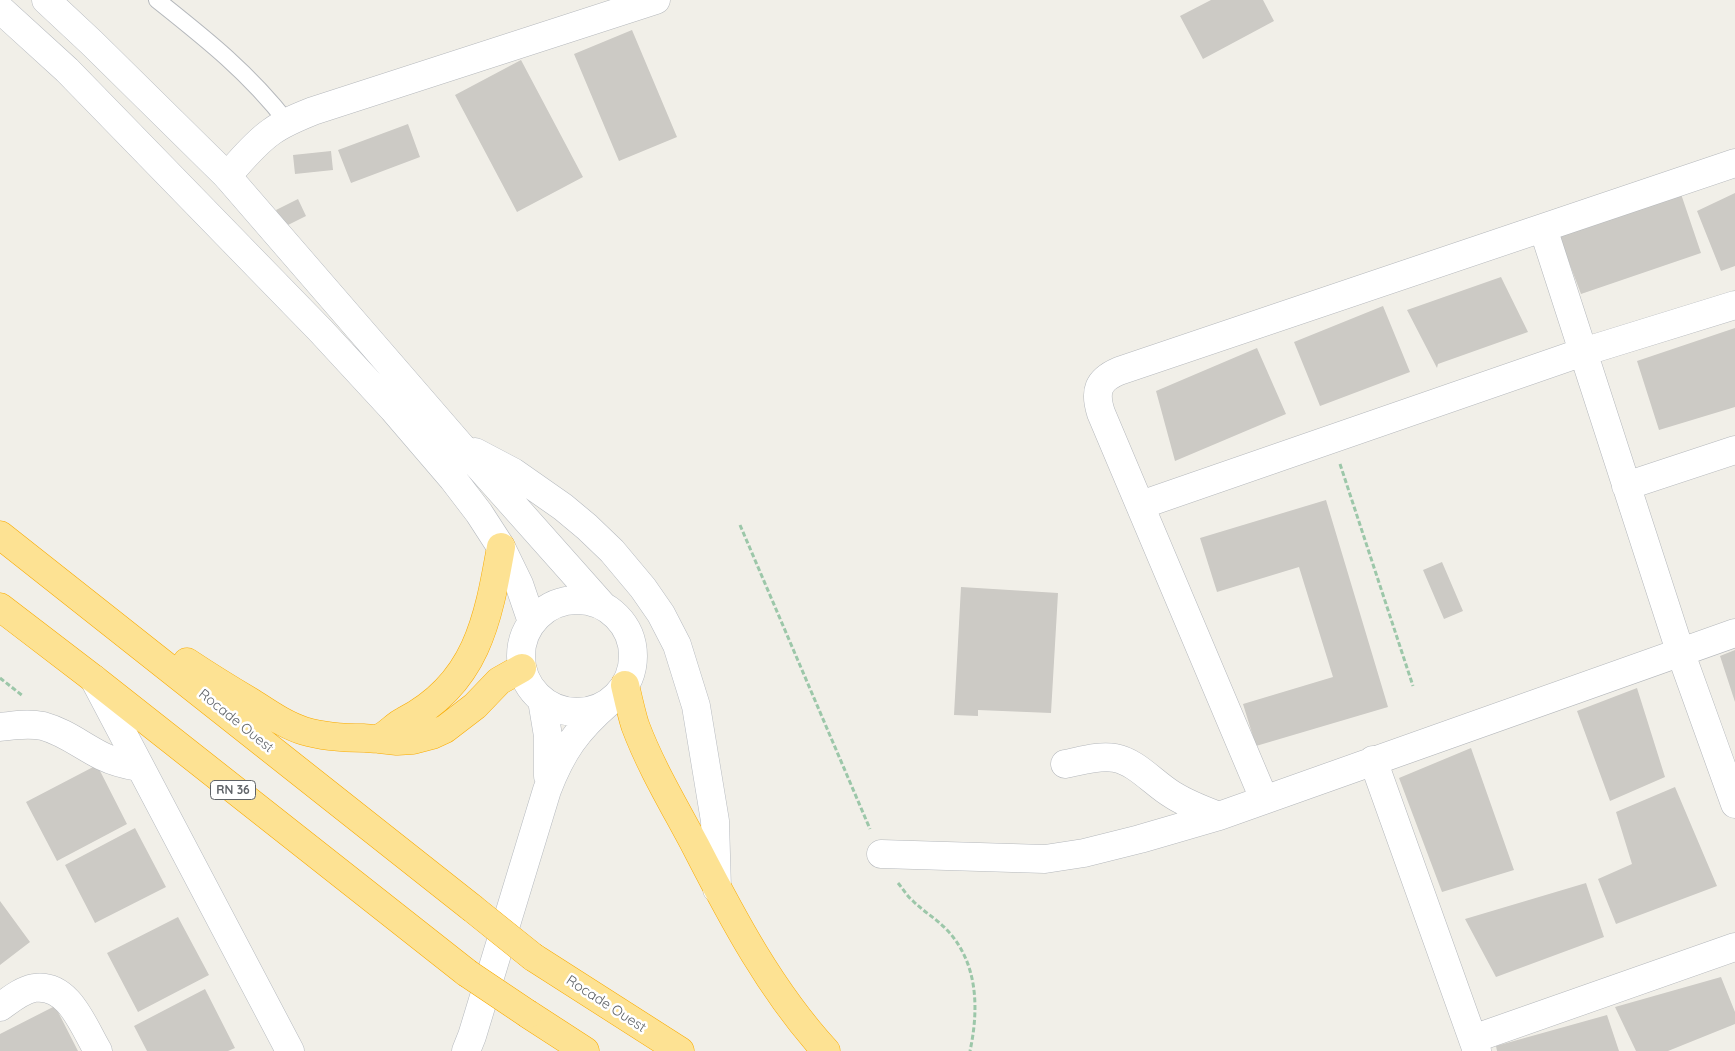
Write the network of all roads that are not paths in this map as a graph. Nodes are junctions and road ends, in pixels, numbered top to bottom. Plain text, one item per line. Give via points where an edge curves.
1 (46, 0) edge
2 (157, 0) edge
3 (656, 0) edge
4 (0, 9) edge
5 (287, 122) junction
6 (1735, 163) edge
7 (227, 176) junction
8 (1543, 228) junction
9 (1735, 305) edge
10 (1583, 352) junction
11 (459, 444) junction
12 (1735, 450) edge
13 (1626, 486) junction
14 (1141, 506) junction
15 (0, 535) edge
16 (501, 547) junction
17 (603, 606) junction
18 (0, 607) edge
19 (532, 622) junction
20 (1735, 633) edge
21 (132, 638) junction
22 (1680, 651) junction
23 (522, 668) junction
24 (94, 679) junction
25 (616, 694) junction
26 (542, 700) junction
27 (0, 727) edge
28 (378, 738) junction
29 (1373, 760) junction
30 (1065, 764) dead end
31 (140, 767) junction
32 (547, 790) junction
33 (1264, 799) junction
34 (1735, 804) edge
35 (1219, 816) junction
36 (881, 854) road end
37 (717, 889) junction
38 (1735, 947) edge
39 (0, 1007) edge
40 (1475, 1045) edge
41 (98, 1051) edge
42 (290, 1051) edge
43 (466, 1051) edge
44 (585, 1051) edge
45 (680, 1051) edge
46 (826, 1051) edge

1 - 7 street
2 - 5 lane via 241,70
3 - 5 street
4 - 16 street via 67,70 321,331 453,479
5 - 7 street via 270,132
6 - 8 street
7 - 11 street
8 - 10 street
8 - 14 street via 1107,376 1099,387 1097,400
9 - 10 street
10 - 13 street
10 - 14 street
11 - 17 street
11 - 37 street via 513,472 587,527 612,551 661,614 677,645 696,706 715,821
12 - 13 street
13 - 22 street
14 - 33 street
15 - 21 highway, Rocade Ouest
16 - 19 street via 519,584
16 - 28 highway via 481,633 453,684 428,707
17 - 19 street via 588,601 557,603
17 - 25 street via 625,627 631,641 631,671
18 - 24 highway, RN 36
19 - 23 street via 520,652
20 - 22 street
21 - 28 highway via 181,658 269,714 302,730 332,737
21 - 45 highway, Rocade Ouest, bridge via 533,957
22 - 29 street
22 - 34 street
23 - 26 street via 527,682
23 - 28 highway via 498,681 475,706 445,729 413,740
24 - 31 street
24 - 44 highway, RN 36, bridge via 467,973
25 - 26 street via 594,709 579,712 564,711
25 - 32 street via 577,733 558,763
25 - 37 highway via 635,724 656,775
26 - 32 street via 550,754
27 - 31 street via 18,724 41,726 63,734 108,759
29 - 33 street
29 - 40 street
30 - 35 street via 1117,758 1134,766 1184,802
31 - 42 street
32 - 43 street
33 - 35 street
35 - 36 street via 1140,839 1044,860
37 - 46 highway via 778,991
38 - 40 street
39 - 41 street via 32,988 50,988 64,996

